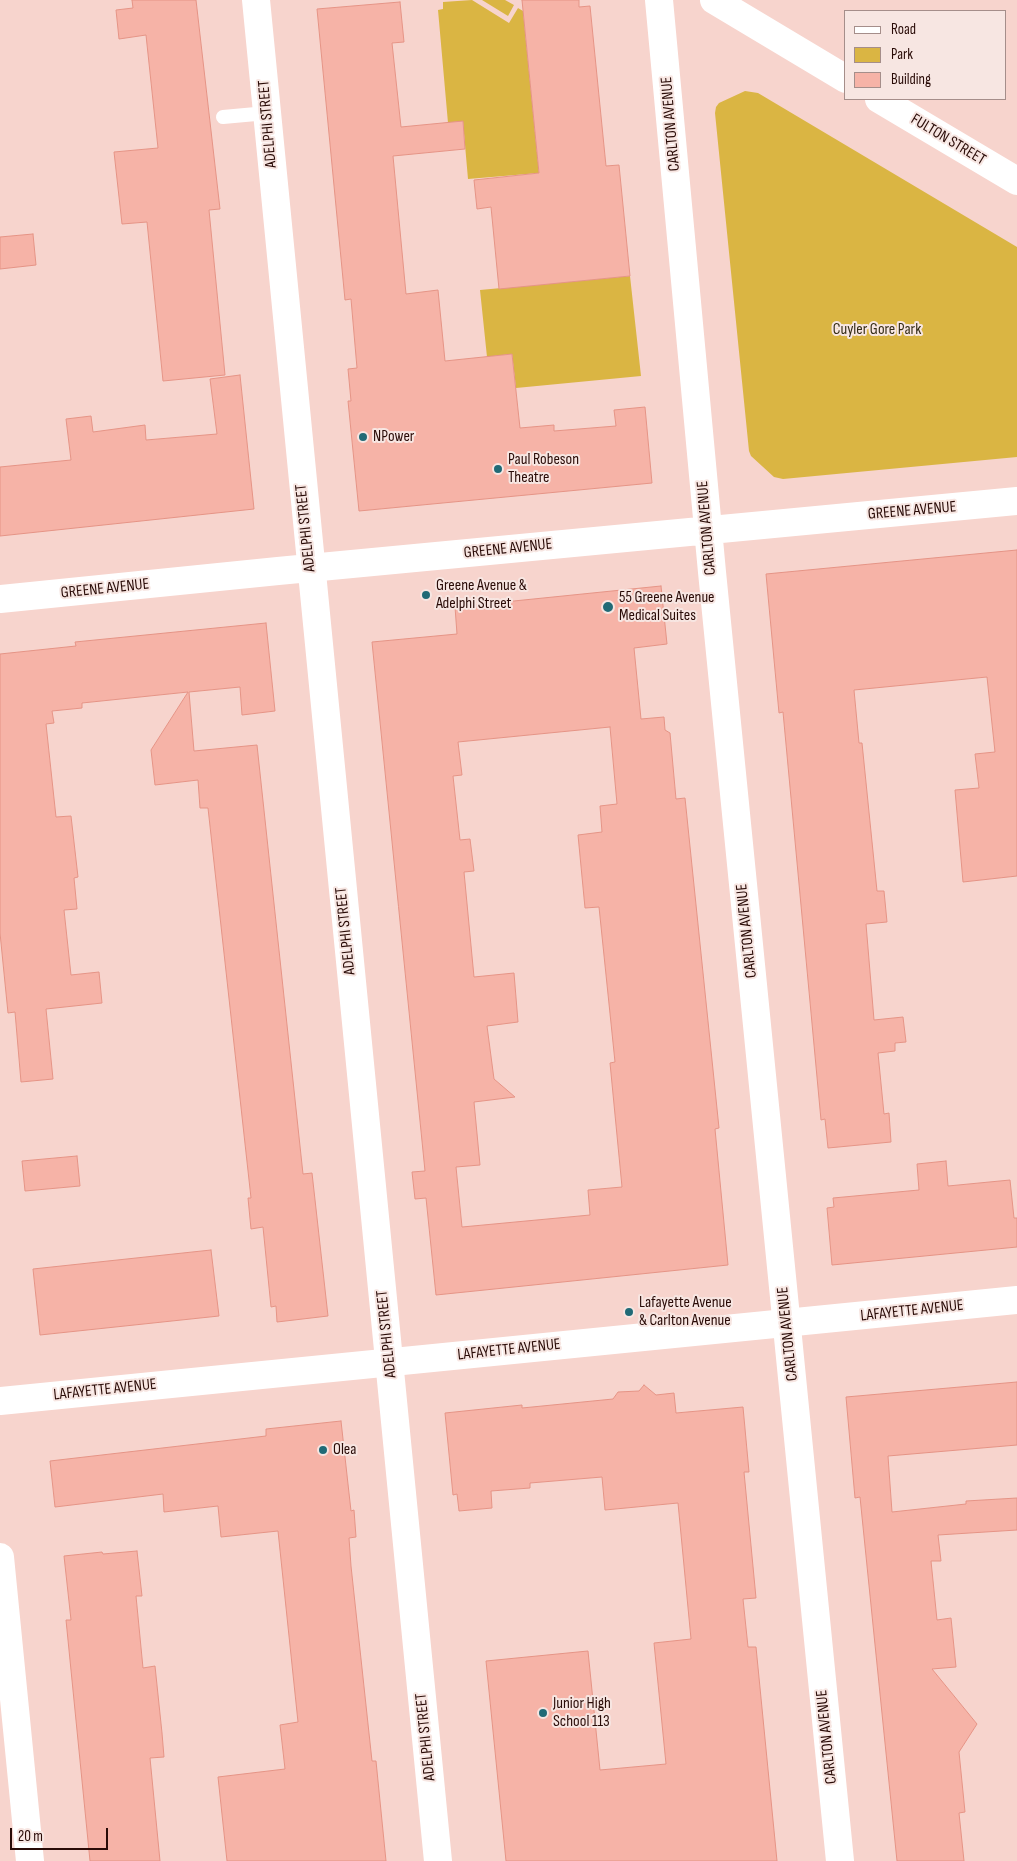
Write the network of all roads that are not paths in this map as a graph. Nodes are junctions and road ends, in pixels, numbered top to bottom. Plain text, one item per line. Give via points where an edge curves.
1 (256, 0) edge
2 (659, 0) edge
3 (714, 0) edge
4 (844, 78) edge
5 (881, 100) edge
6 (266, 113) junction
7 (223, 117) dead end
8 (1017, 181) edge
9 (1017, 501) edge
10 (708, 530) junction
11 (310, 568) junction
12 (0, 599) edge
13 (1017, 1300) edge
14 (787, 1323) junction
15 (390, 1362) junction
16 (0, 1400) edge
17 (0, 1557) edge
18 (7, 1700) edge
19 (30, 1861) edge
20 (438, 1861) edge
21 (840, 1861) edge

1 - 6 street, ADELPHI STREET
2 - 10 street, CARLTON AVENUE
3 - 4 street
5 - 8 street, FULTON STREET
6 - 7 lane
6 - 11 street, ADELPHI STREET
9 - 10 street, GREENE AVENUE
10 - 11 street, GREENE AVENUE
10 - 14 street, CARLTON AVENUE
11 - 12 street, GREENE AVENUE
11 - 15 street, ADELPHI STREET
13 - 14 street, LAFAYETTE AVENUE
14 - 15 street, LAFAYETTE AVENUE
14 - 21 street, CARLTON AVENUE
15 - 16 street, LAFAYETTE AVENUE
15 - 20 street, ADELPHI STREET
17 - 18 street
18 - 19 street

